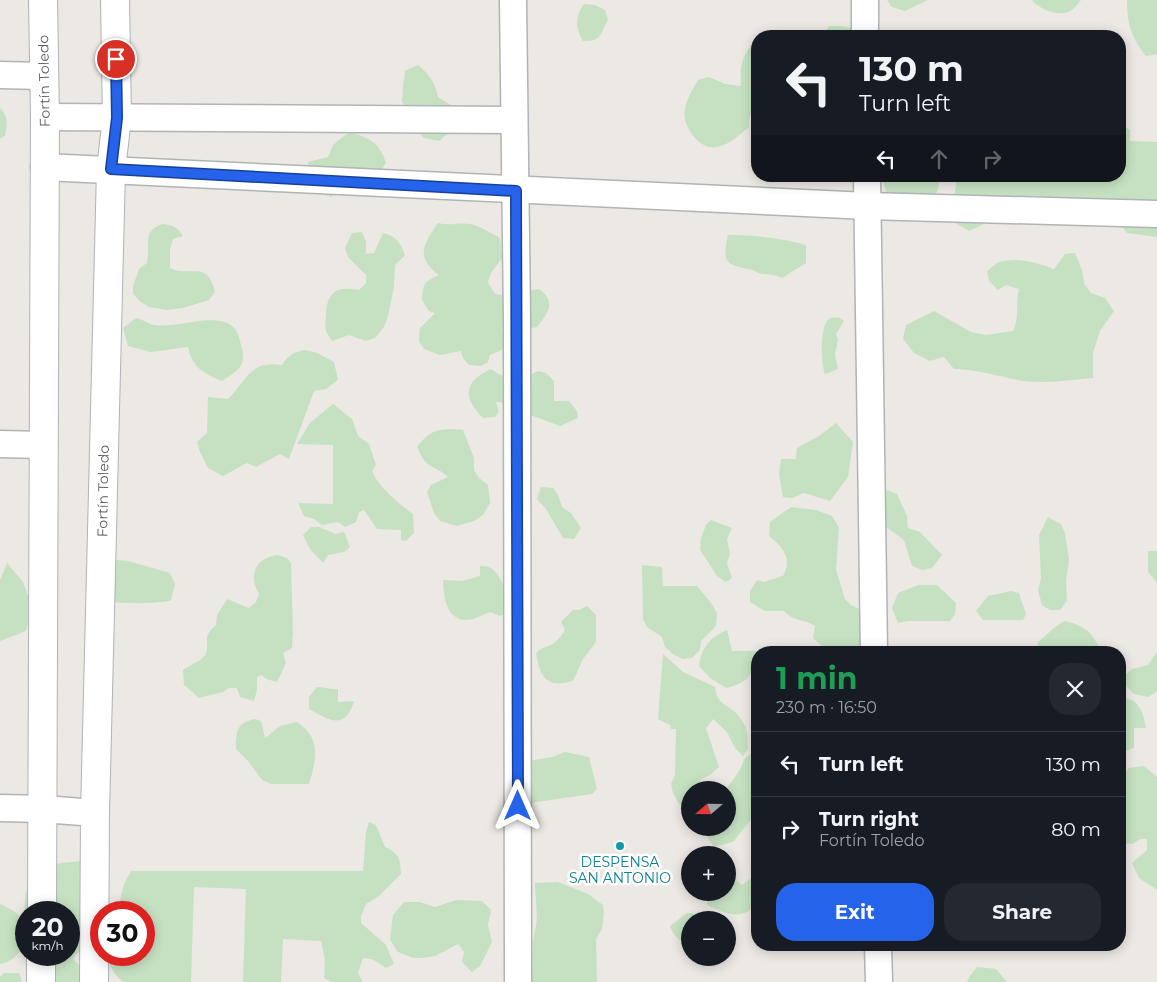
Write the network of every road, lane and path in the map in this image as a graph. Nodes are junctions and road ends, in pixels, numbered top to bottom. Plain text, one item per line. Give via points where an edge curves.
1 (43, 0) edge
2 (115, 0) edge
3 (514, 0) edge
4 (865, 0) edge
5 (865, 30) edge
6 (0, 75) edge
7 (43, 76) junction
8 (45, 117) junction
9 (117, 118) junction
10 (514, 120) junction
11 (44, 167) junction
12 (111, 169) junction
13 (867, 182) edge
14 (516, 191) junction
15 (868, 206) junction
16 (1157, 214) edge
17 (0, 444) edge
18 (43, 445) junction
19 (874, 646) edge
20 (0, 808) edge
21 (44, 809) junction
22 (95, 813) junction
23 (42, 901) edge
24 (878, 951) edge
25 (41, 966) edge
26 (41, 982) edge
27 (94, 982) edge
28 (518, 982) edge
29 (879, 982) edge

1 - 7 street, Fortín Toledo
2 - 9 street, Fortín Toledo
3 - 10 street
4 - 5 street
6 - 7 street
7 - 8 street, Fortín Toledo
8 - 9 street
8 - 11 street, Fortín Toledo
9 - 10 street
9 - 12 street, Fortín Toledo
10 - 14 street
11 - 12 street
11 - 18 street, Fortín Toledo
12 - 14 street
12 - 22 street, Fortín Toledo
13 - 15 street
14 - 15 street
14 - 28 street
15 - 16 street
15 - 19 street
17 - 18 street
18 - 21 street, Fortín Toledo
20 - 21 street
21 - 22 street
21 - 23 street, Fortín Toledo
22 - 27 street, Fortín Toledo
24 - 29 street
25 - 26 street

